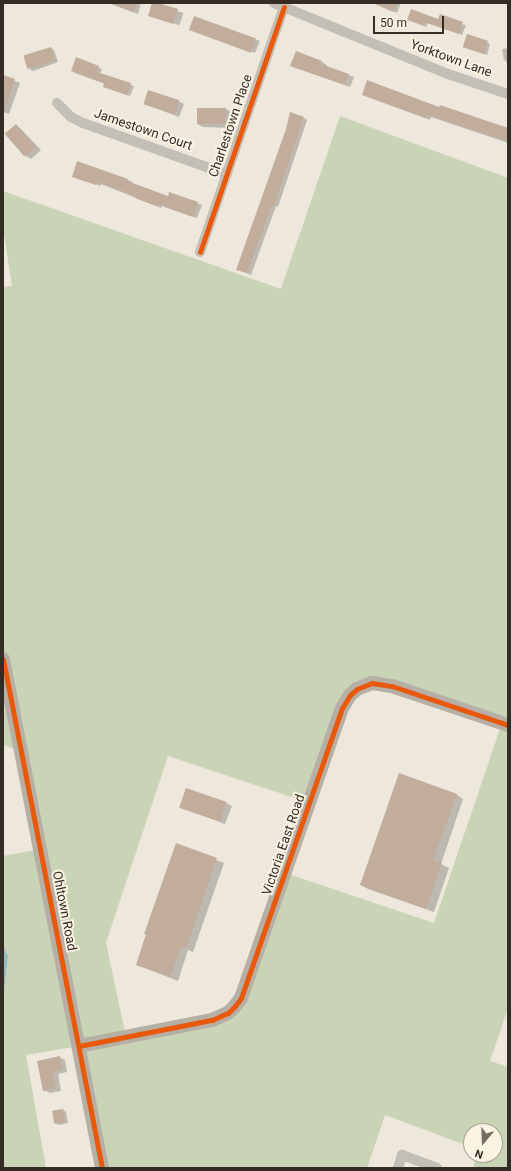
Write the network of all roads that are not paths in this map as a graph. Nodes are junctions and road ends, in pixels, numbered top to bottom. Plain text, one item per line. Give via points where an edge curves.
1 (274, 3) edge
2 (284, 7) junction
3 (508, 94) edge
4 (57, 102) dead end
5 (226, 174) junction
6 (200, 252) dead end
7 (3, 659) edge
8 (508, 725) edge
9 (79, 1046) junction
10 (102, 1168) edge
11 (398, 1168) edge
12 (437, 1168) edge

1 - 2 street, Yorktown Lane
2 - 3 street, Yorktown Lane via 448,74
2 - 5 street, Charlestown Place
4 - 5 street, Jamestown Court via 64,112 83,123
5 - 6 street, Charlestown Place
7 - 9 street, Ohltown Road
8 - 9 street, Victoria East Road via 392,686 372,683 357,689 342,708 241,998 235,1006 228,1013 212,1020
9 - 10 street, Ohltown Road
11 - 12 street via 402,1155

